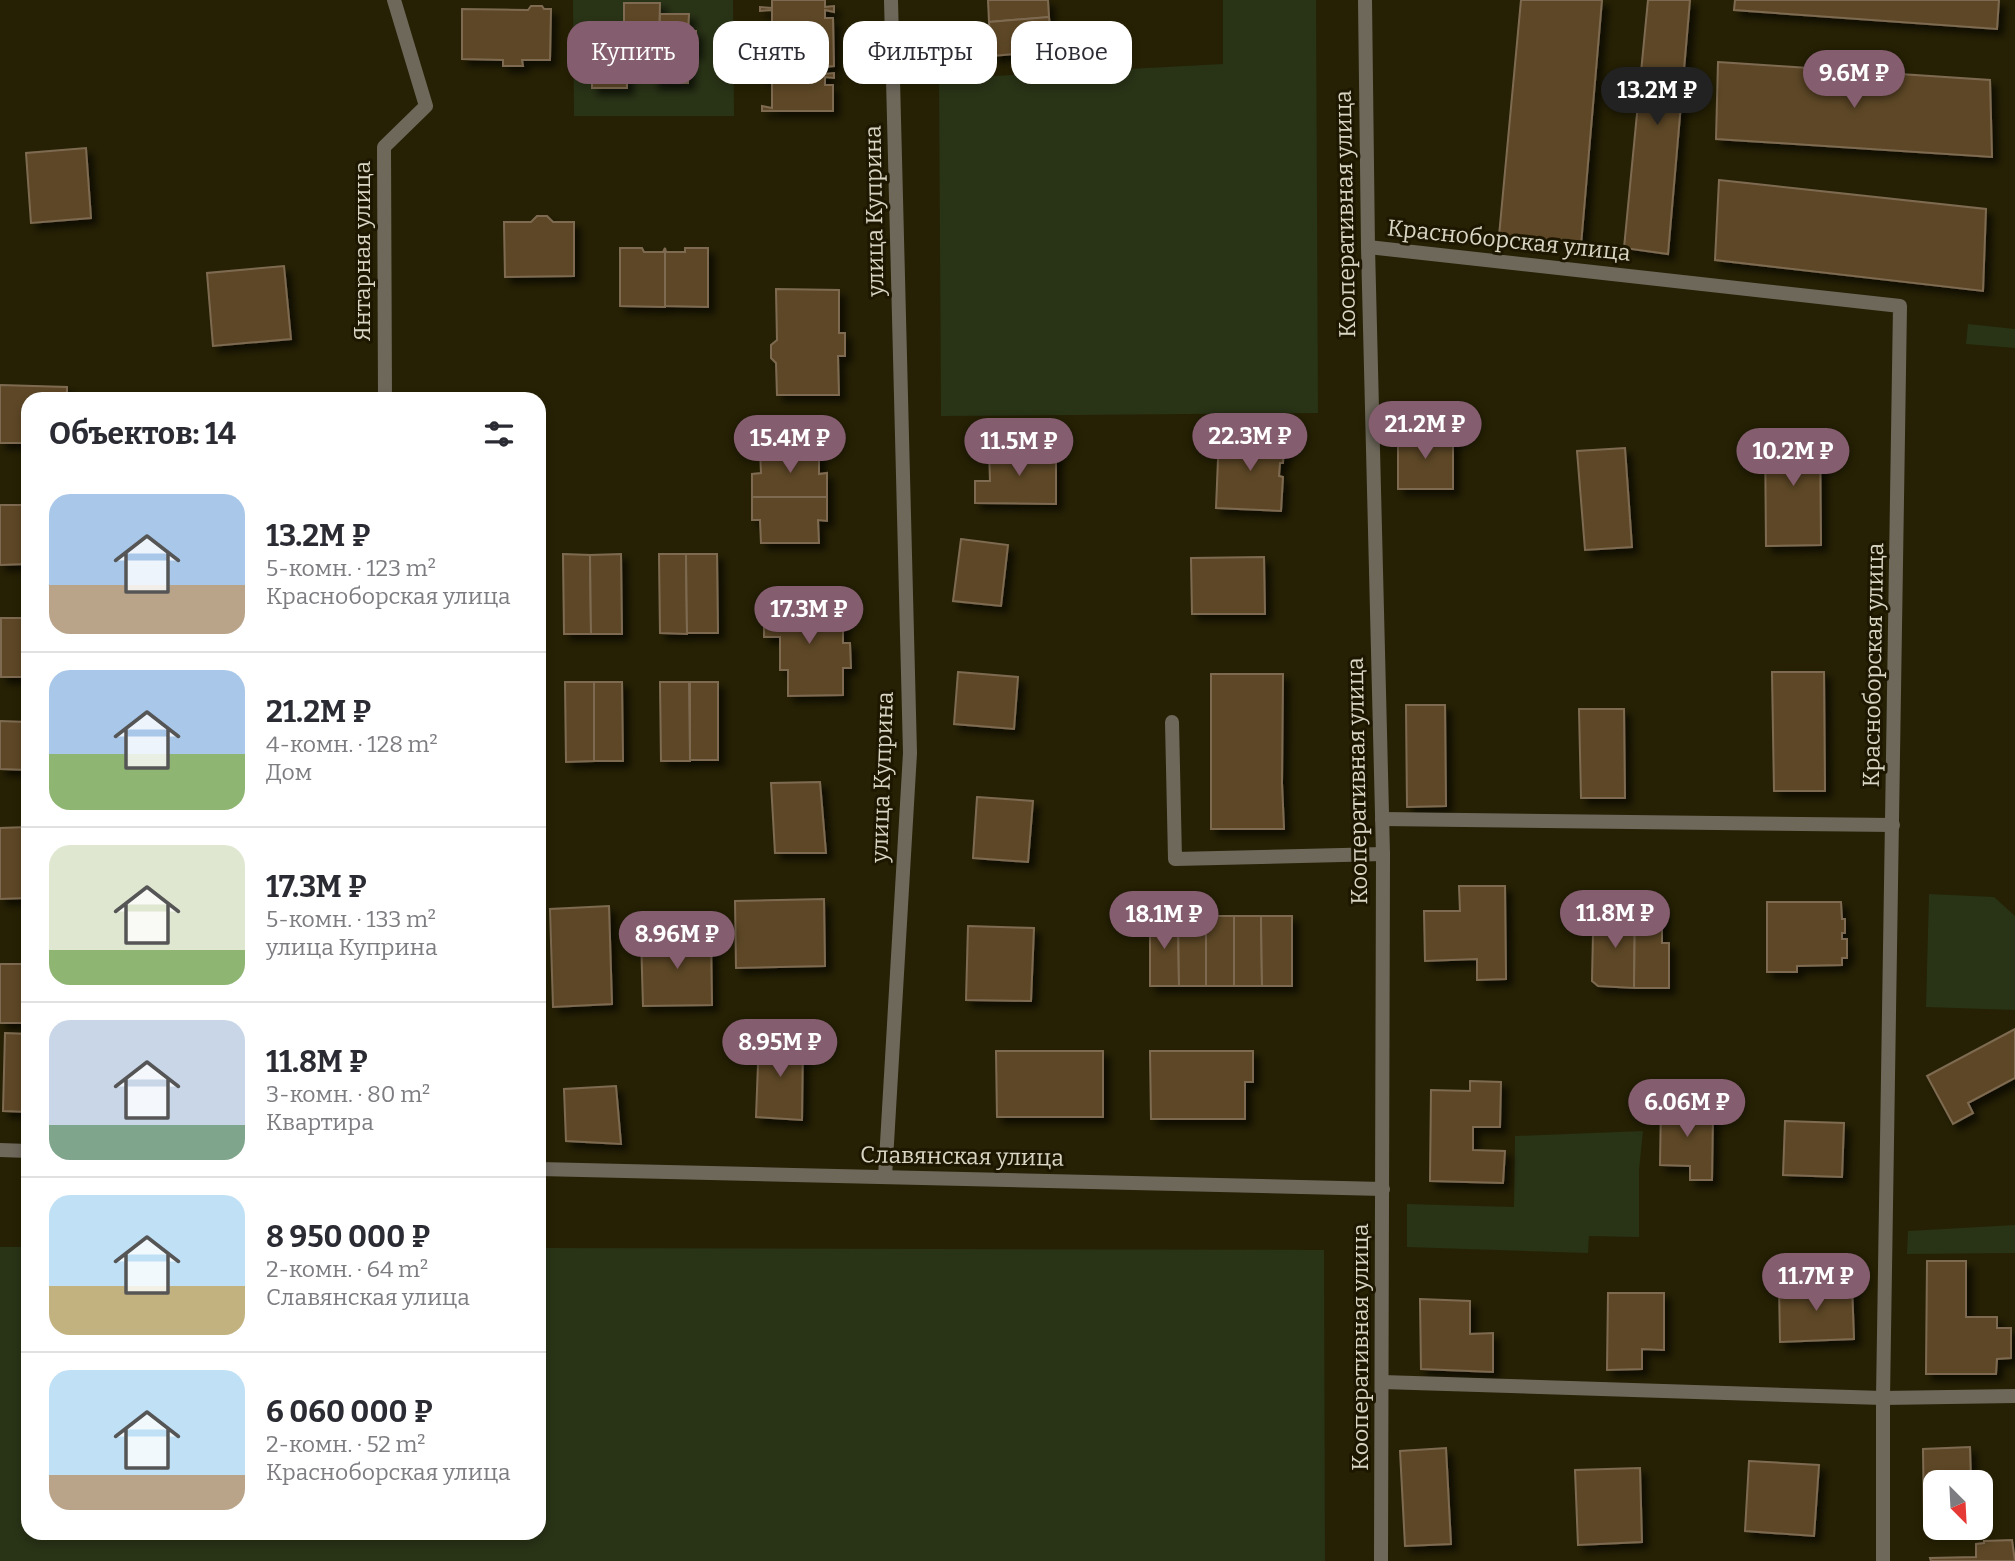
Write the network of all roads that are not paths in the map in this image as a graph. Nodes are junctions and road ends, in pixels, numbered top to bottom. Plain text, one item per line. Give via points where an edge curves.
1 (394, 0) edge
2 (891, 0) edge
3 (1365, 0) edge
4 (1368, 247) junction
5 (385, 392) edge
6 (1172, 722) dead end
7 (1382, 819) junction
8 (1893, 825) junction
9 (1383, 854) junction
10 (0, 1150) edge
11 (21, 1151) edge
12 (546, 1169) edge
13 (885, 1177) junction
14 (1383, 1189) junction
15 (1382, 1382) junction
16 (2015, 1396) edge
17 (1883, 1398) junction
18 (1381, 1561) edge
19 (1883, 1561) edge

1 - 5 street, Янтарная улица via 426,106 384,147
2 - 13 street, улица Куприна via 909,752
3 - 4 street, Кооперативная улица
4 - 7 street, Кооперативная улица
4 - 8 street, Красноборская улица via 1900,306
6 - 9 street via 1175,859
7 - 8 street
7 - 9 street, Кооперативная улица
8 - 17 street, Красноборская улица
9 - 14 street, Кооперативная улица
10 - 11 street
12 - 13 street, Славянская улица
13 - 14 street, Славянская улица
14 - 15 street, Кооперативная улица
15 - 17 street
15 - 18 street, Кооперативная улица
16 - 17 street
17 - 19 street, Красноборская улица

